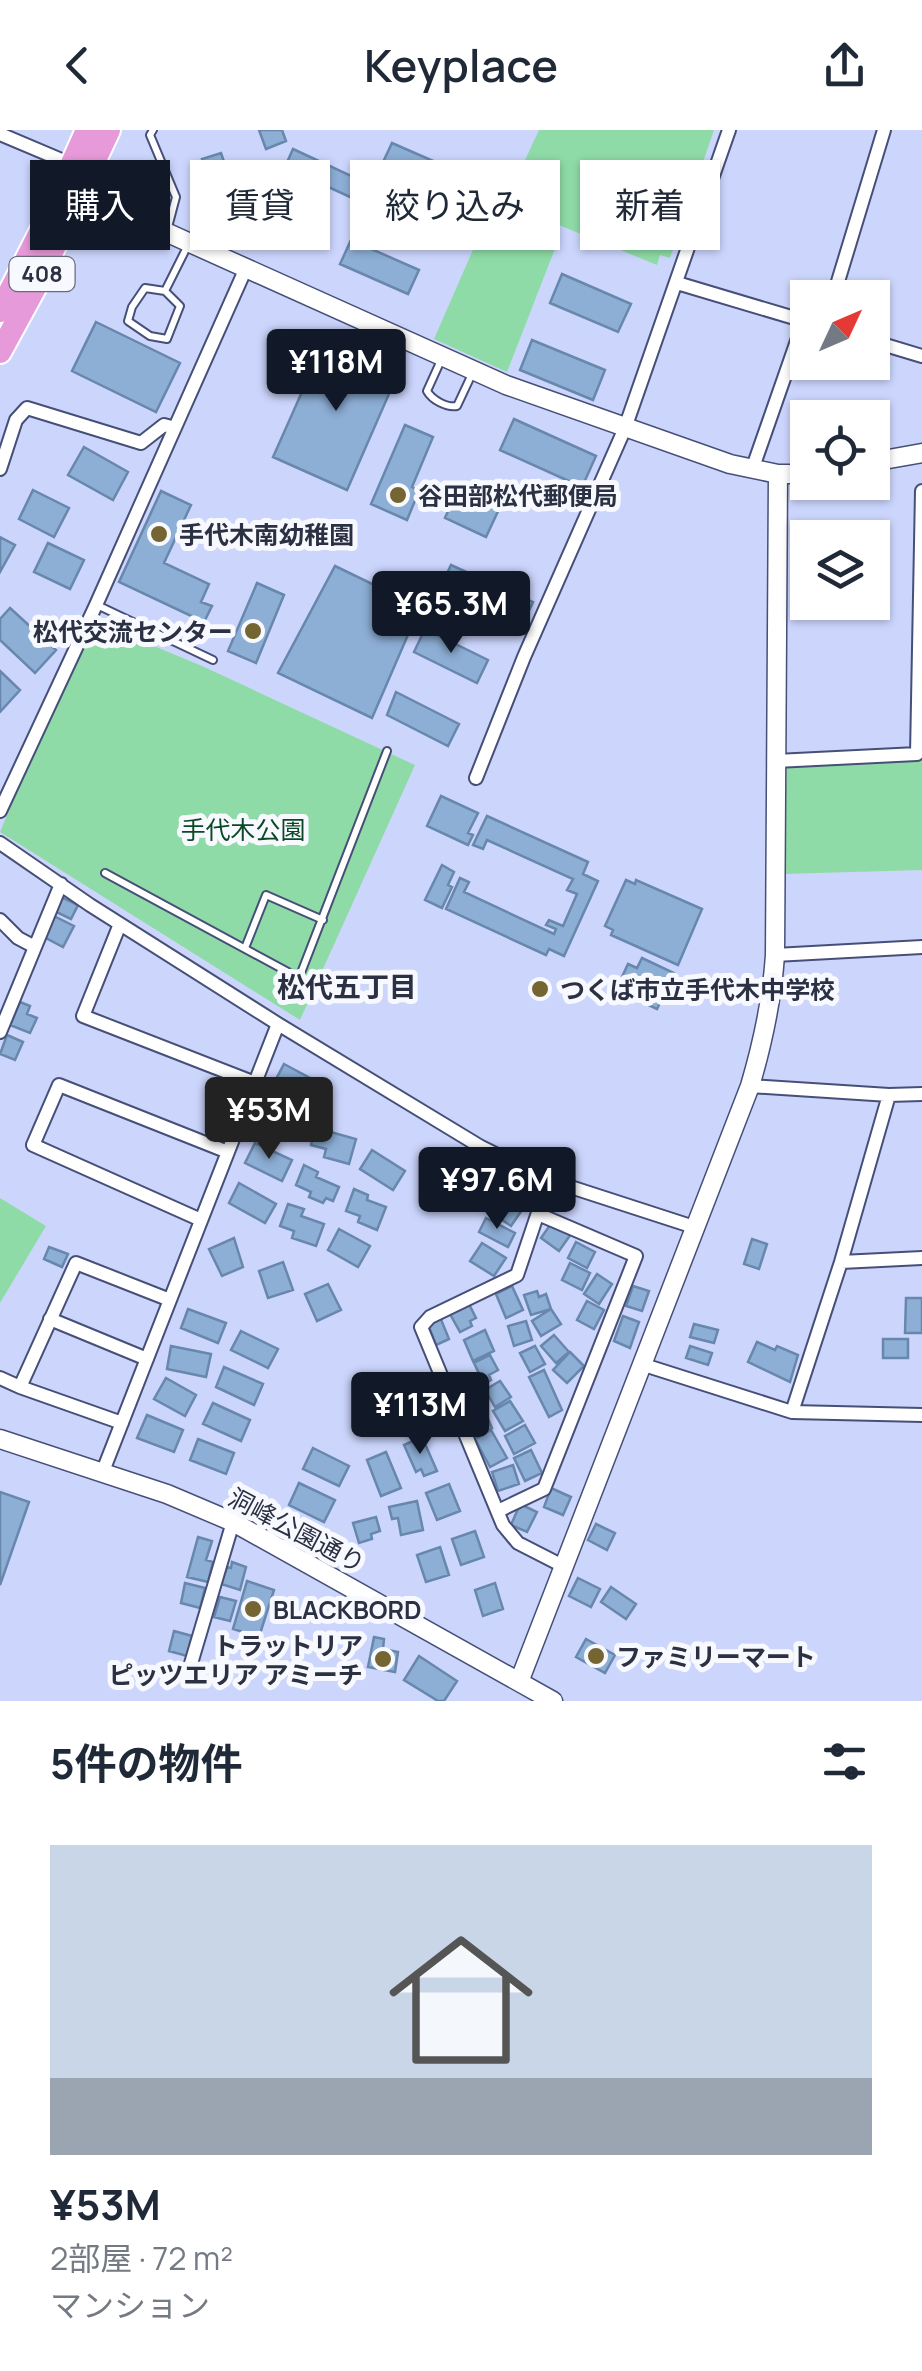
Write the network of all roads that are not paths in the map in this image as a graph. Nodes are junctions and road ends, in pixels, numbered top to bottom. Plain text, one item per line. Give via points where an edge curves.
1 (87, 130) edge
2 (109, 130) edge
3 (153, 130) edge
4 (729, 130) edge
5 (884, 130) edge
6 (0, 134) edge
7 (39, 160) edge
8 (78, 160) edge
9 (87, 160) edge
10 (160, 160) edge
11 (170, 183) edge
12 (170, 220) edge
13 (170, 233) edge
14 (189, 242) junction
15 (33, 250) edge
16 (49, 250) edge
17 (246, 268) junction
18 (839, 280) edge
19 (677, 283) junction
20 (166, 291) junction
21 (0, 310) edge
22 (790, 316) edge
23 (890, 346) edge
24 (0, 352) edge
25 (442, 356) junction
26 (922, 356) edge
27 (790, 365) edge
28 (474, 370) junction
29 (175, 428) junction
30 (625, 428) junction
31 (922, 452) edge
32 (890, 458) edge
33 (0, 468) edge
34 (752, 470) junction
35 (778, 474) junction
36 (790, 474) edge
37 (922, 491) edge
38 (96, 605) junction
39 (213, 660) dead end
40 (387, 752) dead end
41 (920, 754) edge
42 (776, 761) junction
43 (476, 778) dead end
44 (0, 811) edge
45 (0, 842) edge
46 (105, 873) dead end
47 (61, 884) junction
48 (0, 920) edge
49 (324, 920) junction
50 (120, 924) junction
51 (35, 946) junction
52 (922, 947) edge
53 (245, 948) junction
54 (775, 955) junction
55 (278, 1024) junction
56 (1, 1028) edge
57 (255, 1083) junction
58 (750, 1086) junction
59 (922, 1094) edge
60 (888, 1095) junction
61 (228, 1152) junction
62 (549, 1180) junction
63 (538, 1214) junction
64 (201, 1220) junction
65 (694, 1227) junction
66 (922, 1258) edge
67 (840, 1262) junction
68 (170, 1300) junction
69 (50, 1320) junction
70 (147, 1359) junction
71 (641, 1364) junction
72 (0, 1378) edge
73 (20, 1387) junction
74 (792, 1412) junction
75 (922, 1415) edge
76 (122, 1423) junction
77 (0, 1439) edge
78 (103, 1471) junction
79 (498, 1512) junction
80 (233, 1522) junction
81 (563, 1566) junction
82 (187, 1677) dead end
83 (519, 1682) junction
84 (553, 1701) edge

1 - 8 highway, 408
2 - 9 highway, 408
3 - 10 lane
4 - 19 street
5 - 18 street
6 - 7 street
11 - 12 lane via 176,197
13 - 14 street
14 - 17 street
14 - 20 lane
15 - 21 highway, 408
16 - 24 highway, 408
17 - 25 street
17 - 29 street
19 - 22 street
19 - 30 street
20 - 20 lane via 180,306 168,339 128,321 145,288
23 - 26 street
25 - 28 street
25 - 28 lane via 427,392 451,407
27 - 34 street
28 - 30 street
29 - 33 street via 164,426 141,443 26,408
29 - 38 street
30 - 34 street
30 - 43 street
31 - 32 street
34 - 35 street
35 - 36 street
35 - 42 street
37 - 41 street
38 - 39 lane
38 - 44 street
40 - 49 lane
41 - 42 street
42 - 54 street
45 - 47 street
46 - 53 lane
47 - 50 street
47 - 51 street
48 - 51 street
49 - 53 lane via 266,894
49 - 53 lane via 298,978
50 - 55 street
50 - 57 street via 83,1016
51 - 56 street
52 - 54 street
54 - 58 street
55 - 57 street
55 - 62 street via 481,1148
57 - 61 street
58 - 60 street
58 - 65 street
59 - 60 street
60 - 67 street
61 - 64 street
61 - 64 street via 59,1086 34,1146
62 - 63 street
62 - 65 street
63 - 79 street via 518,1275 420,1327
63 - 79 street via 636,1256 544,1489
64 - 68 street
65 - 71 street
66 - 67 street
67 - 74 street
68 - 69 street via 76,1263
68 - 70 street
69 - 70 street
69 - 73 street
70 - 76 street
71 - 74 street
71 - 81 street
72 - 73 street
73 - 76 street
74 - 75 street
76 - 78 street
77 - 78 street, 洞峰公園通り
78 - 80 street, 洞峰公園通り
79 - 81 street via 518,1543
80 - 82 street
80 - 83 street, 洞峰公園通り
81 - 83 street
83 - 84 street, 洞峰公園通り

